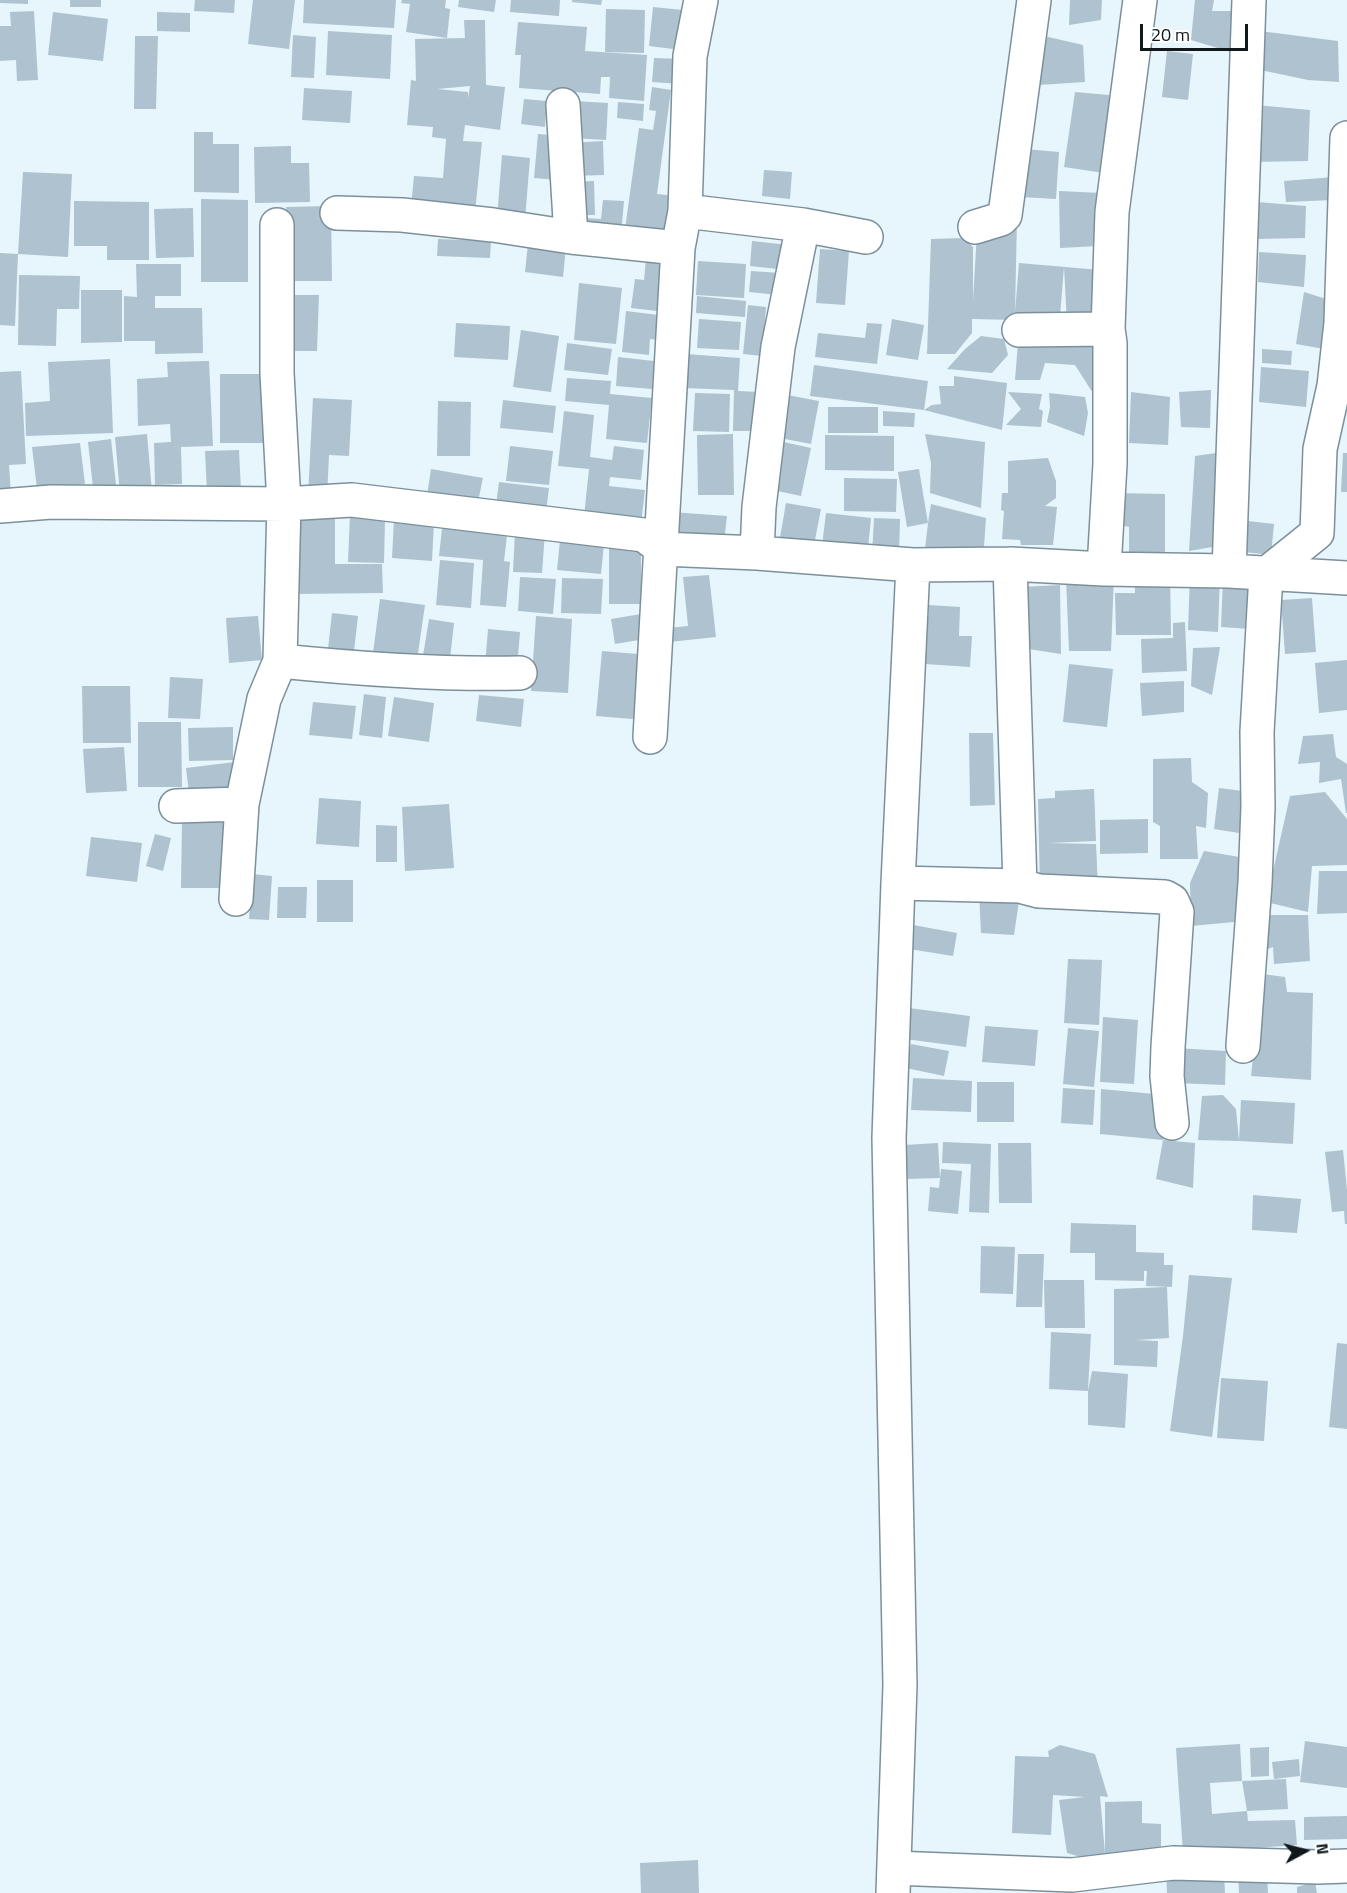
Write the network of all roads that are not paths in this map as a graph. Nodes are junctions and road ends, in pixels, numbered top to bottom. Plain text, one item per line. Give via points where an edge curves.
1 (701, 0) edge
2 (1035, 0) edge
3 (1140, 0) edge
4 (1249, 0) edge
5 (563, 105) dead end
6 (1347, 138) edge
7 (685, 211) junction
8 (337, 213) dead end
9 (278, 225) dead end
10 (803, 225) junction
11 (975, 227) dead end
12 (570, 237) junction
13 (866, 237) dead end
14 (678, 248) junction
15 (1108, 329) junction
16 (1019, 330) dead end
17 (284, 504) junction
18 (0, 506) edge
19 (662, 549) junction
20 (757, 553) junction
21 (1010, 564) junction
22 (913, 565) junction
23 (1104, 569) junction
24 (1230, 571) junction
25 (1266, 574) junction
26 (1347, 578) edge
27 (280, 661) junction
28 (520, 673) dead end
29 (650, 737) dead end
30 (242, 804) junction
31 (176, 806) dead end
32 (898, 883) junction
33 (1020, 886) junction
34 (236, 900) dead end
35 (1243, 1046) dead end
36 (1172, 1123) dead end
37 (1347, 1866) edge
38 (893, 1880) edge
39 (1272, 1880) edge

1 - 7 street via 690,56
2 - 11 street via 1005,215
3 - 15 street via 1112,212
4 - 24 street
5 - 12 street
6 - 25 street via 1341,323 1334,386 1320,449 1317,533
7 - 10 street
7 - 14 street
8 - 12 street via 402,215
9 - 17 street via 277,373
10 - 13 street
10 - 20 street via 778,347
12 - 14 street
14 - 19 street
15 - 16 street
15 - 23 street via 1110,464
17 - 18 street via 51,502
17 - 19 street via 352,500 644,535
17 - 27 street
19 - 20 street
19 - 29 street
20 - 22 street
21 - 22 street
21 - 23 street
21 - 33 street
22 - 32 street
23 - 24 street
24 - 25 street
25 - 26 street
25 - 35 street via 1257,732 1255,883
27 - 28 street via 362,669
27 - 30 street via 264,699
30 - 31 street
30 - 34 street
32 - 33 street
32 - 38 street via 889,1138 900,1685
33 - 36 street via 1039,891 1165,897 1172,901 1176,912 1167,1076
37 - 39 street
38 - 39 street via 1072,1875 1173,1863

